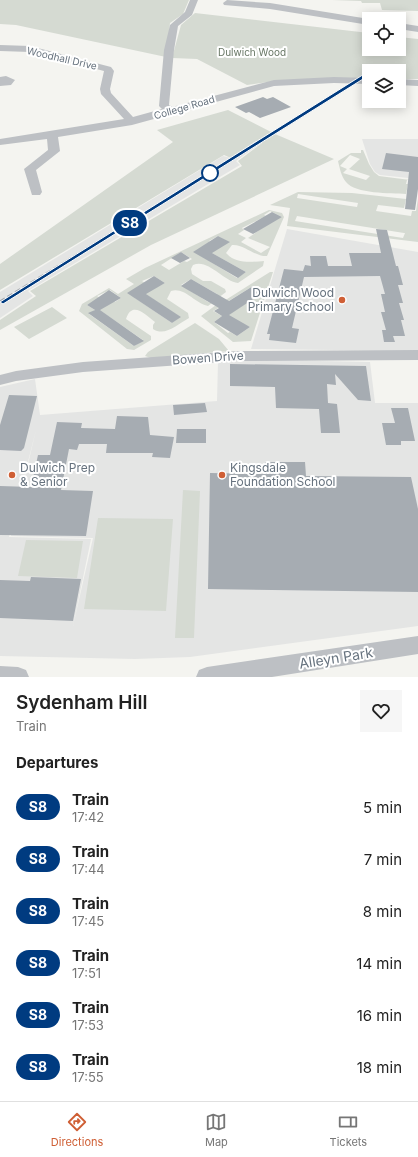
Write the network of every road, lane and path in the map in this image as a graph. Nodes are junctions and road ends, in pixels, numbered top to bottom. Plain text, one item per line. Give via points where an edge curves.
1 (194, 0) edge
2 (227, 3) dead end
3 (362, 21) edge
4 (406, 27) edge
5 (418, 29) edge
6 (0, 48) edge
7 (0, 80) edge
8 (362, 80) edge
9 (406, 82) edge
10 (418, 82) edge
11 (0, 83) edge
12 (171, 111) junction
13 (132, 122) junction
14 (52, 135) junction
15 (0, 142) edge
16 (36, 192) dead end
17 (418, 355) edge
18 (0, 380) edge
19 (418, 645) edge
20 (0, 676) edge
21 (18, 677) edge
22 (207, 677) edge

1 - 12 street via 189,13 174,25 164,106
2 - 3 street via 270,6
4 - 5 street
6 - 13 street, Woodhall Drive via 30,49 108,69 106,94
7 - 11 street via 10,80 7,83
8 - 12 street, College Road via 274,83
9 - 10 street
12 - 13 street, College Road
13 - 14 street, College Road
14 - 15 street, College Road
14 - 16 street via 54,151 30,169
17 - 18 street, Bowen Drive via 237,356 83,367
19 - 22 street, Alleyn Park
20 - 21 street

